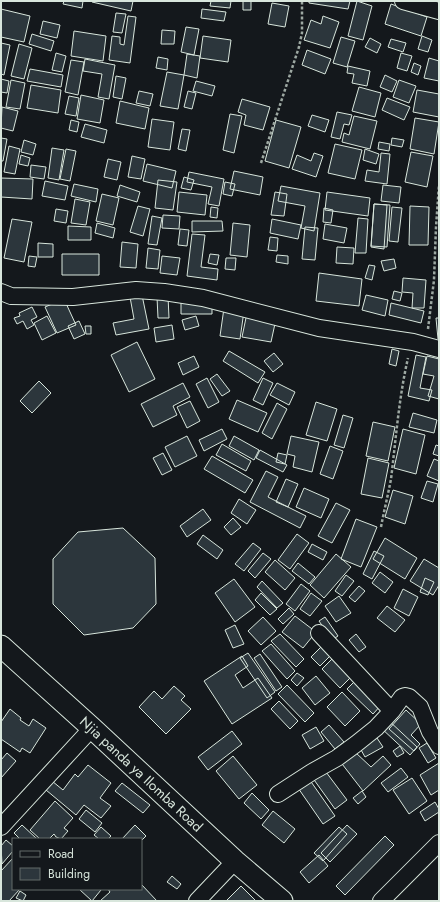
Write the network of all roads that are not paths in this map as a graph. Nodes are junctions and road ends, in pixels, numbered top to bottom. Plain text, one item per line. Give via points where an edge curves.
1 (404, 1) edge
2 (439, 11) edge
3 (1, 292) edge
4 (426, 345) edge
5 (319, 633) dead end
6 (1, 646) edge
7 (392, 711) junction
8 (92, 728) junction
9 (439, 746) edge
10 (278, 794) dead end
11 (1, 827) edge
12 (439, 843) edge
13 (235, 861) junction
14 (197, 901) edge
15 (282, 901) edge
16 (381, 901) edge

1 - 2 street
3 - 4 street via 11,296 73,296 136,290 164,292 203,298 319,328
5 - 7 street
6 - 8 street, Njia panda ya Ilomba Road
7 - 9 street via 402,697 409,697 420,707
7 - 10 street via 376,728 337,758
8 - 11 street
8 - 13 street, Njia panda ya Ilomba Road
12 - 16 street
13 - 14 street
13 - 15 street, Njia panda ya Ilomba Road

